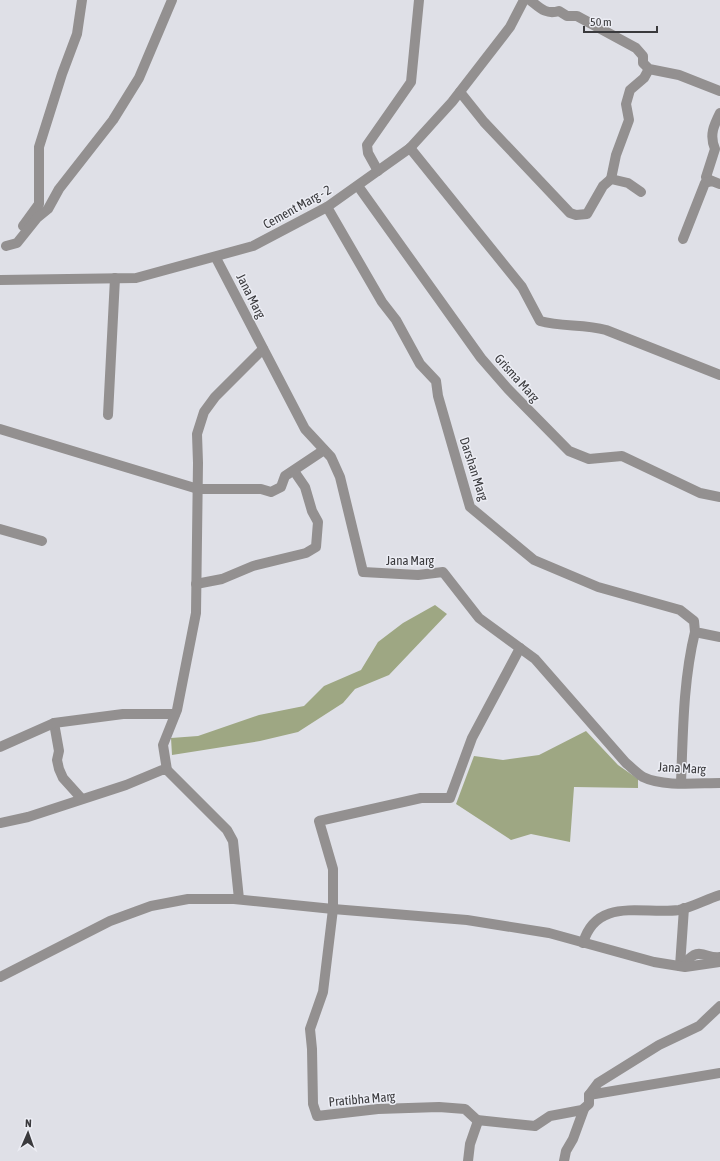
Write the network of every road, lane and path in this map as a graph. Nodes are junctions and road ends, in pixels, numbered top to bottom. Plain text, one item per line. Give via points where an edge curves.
1 (82, 0) edge
2 (172, 0) edge
3 (419, 0) edge
4 (524, 0) edge
5 (530, 0) edge
6 (649, 69) junction
7 (720, 91) edge
8 (460, 92) junction
9 (720, 113) edge
10 (410, 148) junction
11 (378, 171) junction
12 (611, 179) junction
13 (715, 183) edge
14 (358, 186) junction
15 (641, 192) dead end
16 (327, 207) junction
17 (683, 238) dead end
18 (3, 250) edge
19 (216, 258) junction
20 (115, 278) junction
21 (0, 280) edge
22 (263, 349) junction
23 (720, 375) edge
24 (108, 415) dead end
25 (0, 429) edge
26 (324, 450) junction
27 (294, 471) junction
28 (198, 489) junction
29 (720, 497) edge
30 (0, 529) edge
31 (42, 541) dead end
32 (196, 584) junction
33 (695, 632) junction
34 (720, 637) edge
35 (520, 648) junction
36 (175, 714) junction
37 (54, 723) junction
38 (0, 747) edge
39 (167, 770) junction
40 (720, 782) edge
41 (681, 783) junction
42 (81, 798) junction
43 (0, 823) edge
44 (720, 894) edge
45 (239, 899) junction
46 (684, 908) junction
47 (333, 909) junction
48 (583, 943) junction
49 (720, 957) edge
50 (720, 962) edge
51 (680, 966) junction
52 (0, 977) edge
53 (720, 1006) edge
54 (720, 1073) edge
55 (589, 1095) junction
56 (584, 1109) junction
57 (477, 1120) junction
58 (468, 1161) edge
59 (564, 1161) edge

1 - 18 street via 77,34 39,147 39,204
2 - 18 street via 139,78 114,120 59,189 48,209 37,218 17,243
3 - 11 street via 411,82 367,145 368,153
4 - 8 street, Cement Marg - 2 via 510,27
5 - 6 street via 544,11 559,11 567,16 578,16 636,48
6 - 7 street via 679,76
6 - 12 street via 644,78 630,90 626,104 629,120 616,155
8 - 10 street, Cement Marg - 2
8 - 12 street via 484,122 570,213 587,214 603,186
9 - 13 street via 712,131 712,142 716,149 706,177
10 - 11 street, Cement Marg - 2
10 - 23 street via 522,287 540,320 547,323 589,325 606,330
11 - 14 street, Cement Marg - 2
12 - 15 street via 628,183
13 - 17 street via 705,183
14 - 16 street, Cement Marg - 2
14 - 29 street, Grisma Marg via 481,358 569,451 589,459 622,456 700,493
16 - 19 street, Cement Marg - 2 via 253,246
16 - 33 street, Darshan Marg via 420,364 436,381 470,508 534,560 598,587 680,610 694,621
19 - 20 street, Cement Marg - 2 via 136,278
19 - 22 street, Jana Marg
20 - 21 street, Cement Marg - 2
20 - 24 street
22 - 26 street, Jana Marg via 305,429
22 - 28 street via 204,412 197,434
25 - 28 street
26 - 27 street
26 - 35 street, Jana Marg via 340,477 362,572 418,575 444,572 479,618
27 - 28 street via 285,476 281,487 271,492 261,488
27 - 32 street via 304,487 318,522 316,547 306,553 253,566 222,579
28 - 32 street
30 - 31 street
32 - 36 street via 196,613
33 - 34 street
33 - 41 street via 685,691
35 - 41 street, Jana Marg via 535,659 626,763 642,776 655,781
35 - 47 street via 472,738 450,798 421,798 319,821 332,869
36 - 37 street via 123,714
36 - 39 street via 163,745
37 - 38 street
37 - 42 street via 59,751 57,760 62,778
39 - 42 street
39 - 45 street via 227,830 232,841
40 - 41 street, Jana Marg
42 - 43 street via 28,817
44 - 46 street
45 - 47 street
45 - 52 street via 188,899 151,906 110,921
46 - 48 street via 626,910 605,914 592,924
46 - 51 street
47 - 48 street via 467,920 549,933
47 - 57 street, Pratibha Marg via 323,992 310,1029 313,1104 317,1116 378,1109 439,1107 465,1109
48 - 51 street via 654,962
49 - 51 street via 695,954
50 - 51 street
53 - 55 street via 699,1026 659,1045 609,1075 598,1083
54 - 55 street
55 - 56 street via 590,1104
56 - 57 street via 571,1114 550,1116 535,1126
56 - 59 street
57 - 58 street

